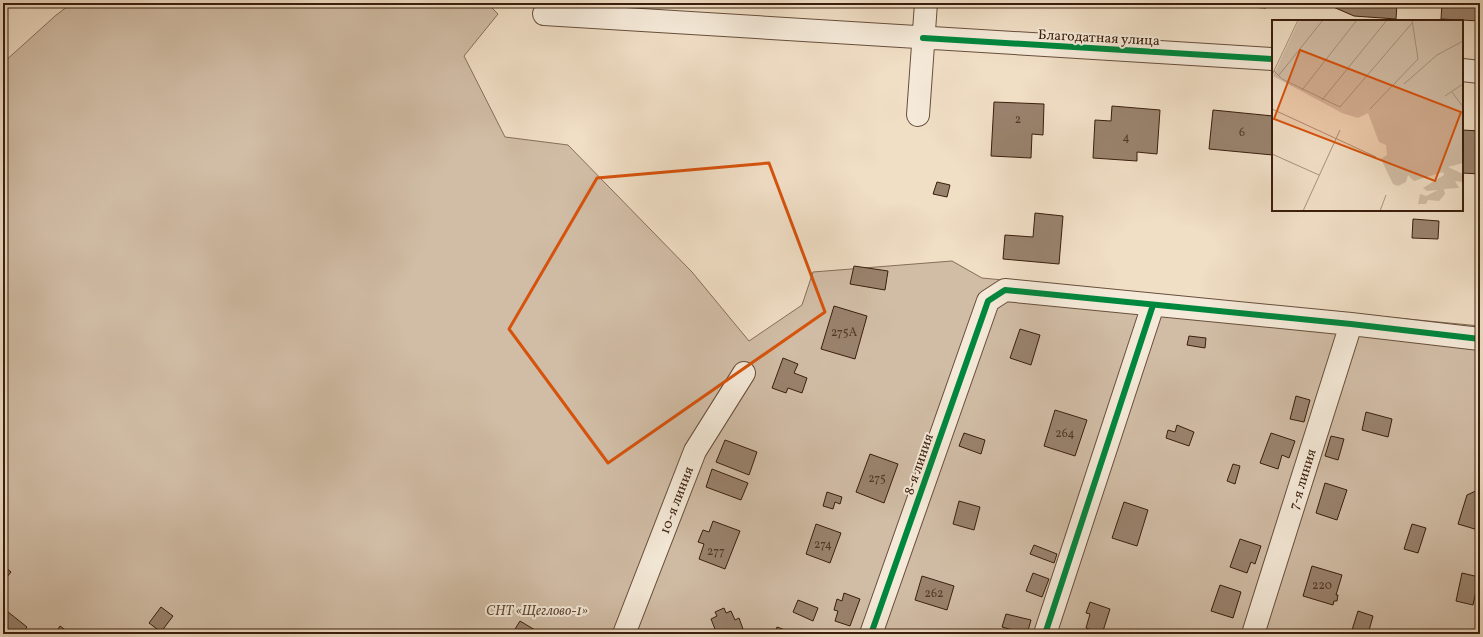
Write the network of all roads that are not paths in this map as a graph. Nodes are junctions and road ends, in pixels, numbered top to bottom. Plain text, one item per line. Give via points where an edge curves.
1 (926, 3) edge
2 (544, 14) dead end
3 (923, 38) junction
4 (1272, 59) edge
5 (1463, 70) edge
6 (1480, 72) edge
7 (918, 115) dead end
8 (1153, 305) junction
9 (1351, 324) junction
10 (1480, 339) edge
11 (744, 373) dead end
12 (624, 634) edge
13 (871, 634) edge
14 (1045, 634) edge
15 (1253, 634) edge

1 - 3 street
2 - 3 street, Благодатная улица
3 - 4 street, Благодатная улица
3 - 7 street
5 - 6 street
8 - 9 street
8 - 13 street, 8-я линия via 1005,290 988,301
8 - 14 street
9 - 10 street
9 - 15 street, 7-я линия
11 - 12 street, 10-я линия via 695,451

